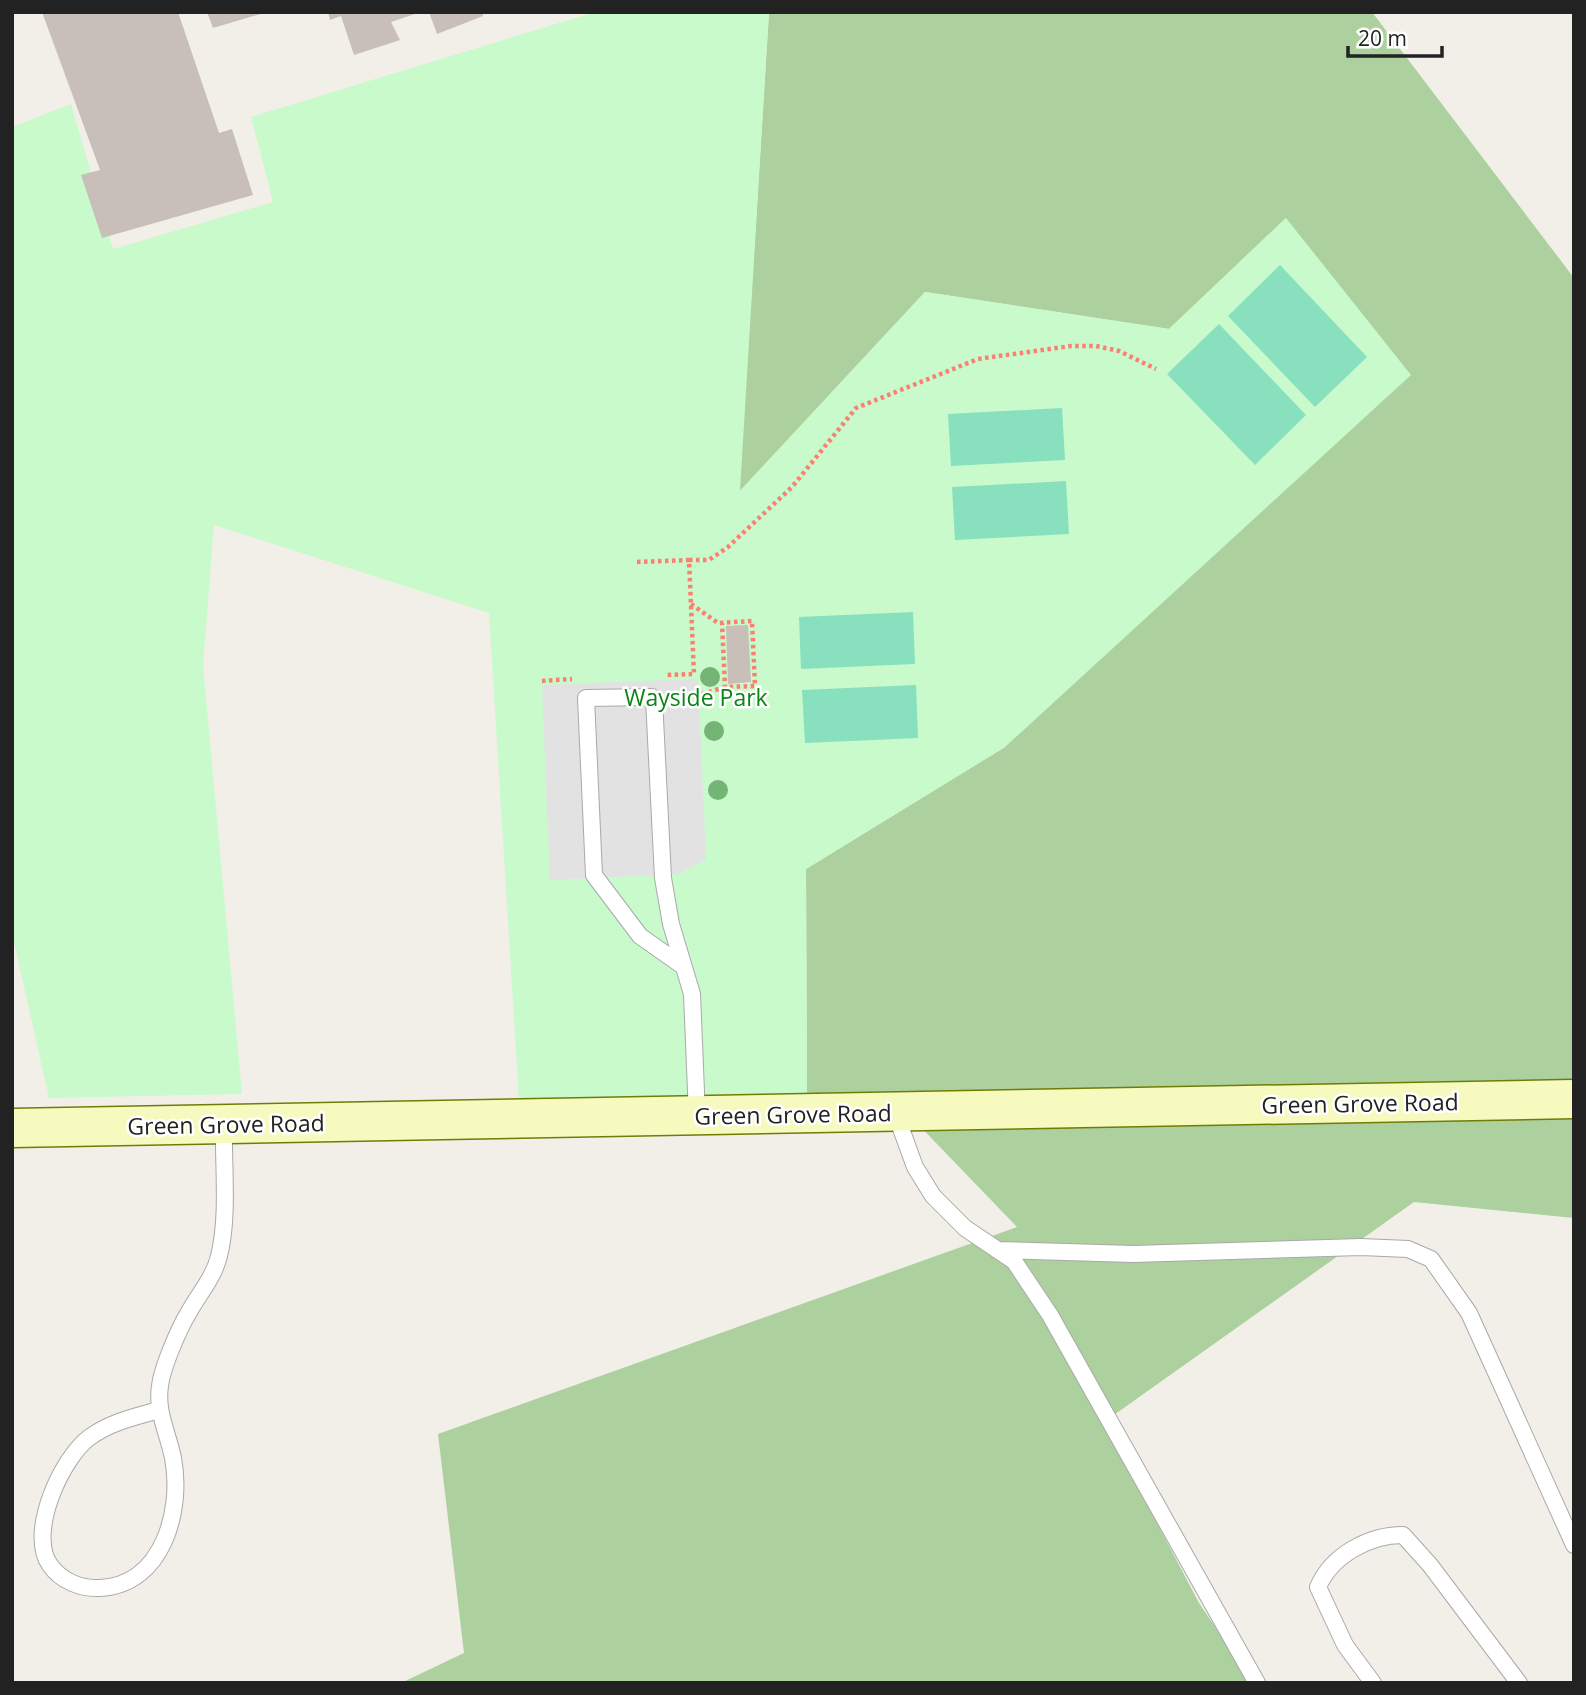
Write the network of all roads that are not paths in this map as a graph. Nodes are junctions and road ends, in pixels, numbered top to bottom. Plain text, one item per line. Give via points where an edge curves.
1 (684, 967) junction
2 (1574, 1100) edge
3 (895, 1112) junction
4 (697, 1116) junction
5 (224, 1124) junction
6 (12, 1128) edge
7 (997, 1250) junction
8 (159, 1410) junction
9 (1574, 1545) edge
10 (1257, 1683) edge
11 (1373, 1683) edge
12 (1519, 1683) edge

1 - 1 lane via 663,878 654,699 586,698 594,875 640,936
1 - 4 lane via 692,994
2 - 3 street, Green Grove Road
3 - 4 street, Green Grove Road
3 - 7 lane via 915,1167 933,1196 965,1228
4 - 5 street, Green Grove Road
5 - 6 street, Green Grove Road
5 - 8 lane via 219,1257 173,1349 160,1384
7 - 9 lane via 1133,1254 1361,1247 1408,1249 1431,1259 1469,1312
7 - 10 lane via 1014,1261 1050,1315
8 - 8 lane via 173,1460 173,1508 165,1542 153,1562 117,1586 70,1584 48,1563 42,1536 50,1498 69,1458 89,1437 118,1421
11 - 12 lane via 1345,1645 1318,1587 1325,1570 1368,1540 1384,1535 1403,1535

